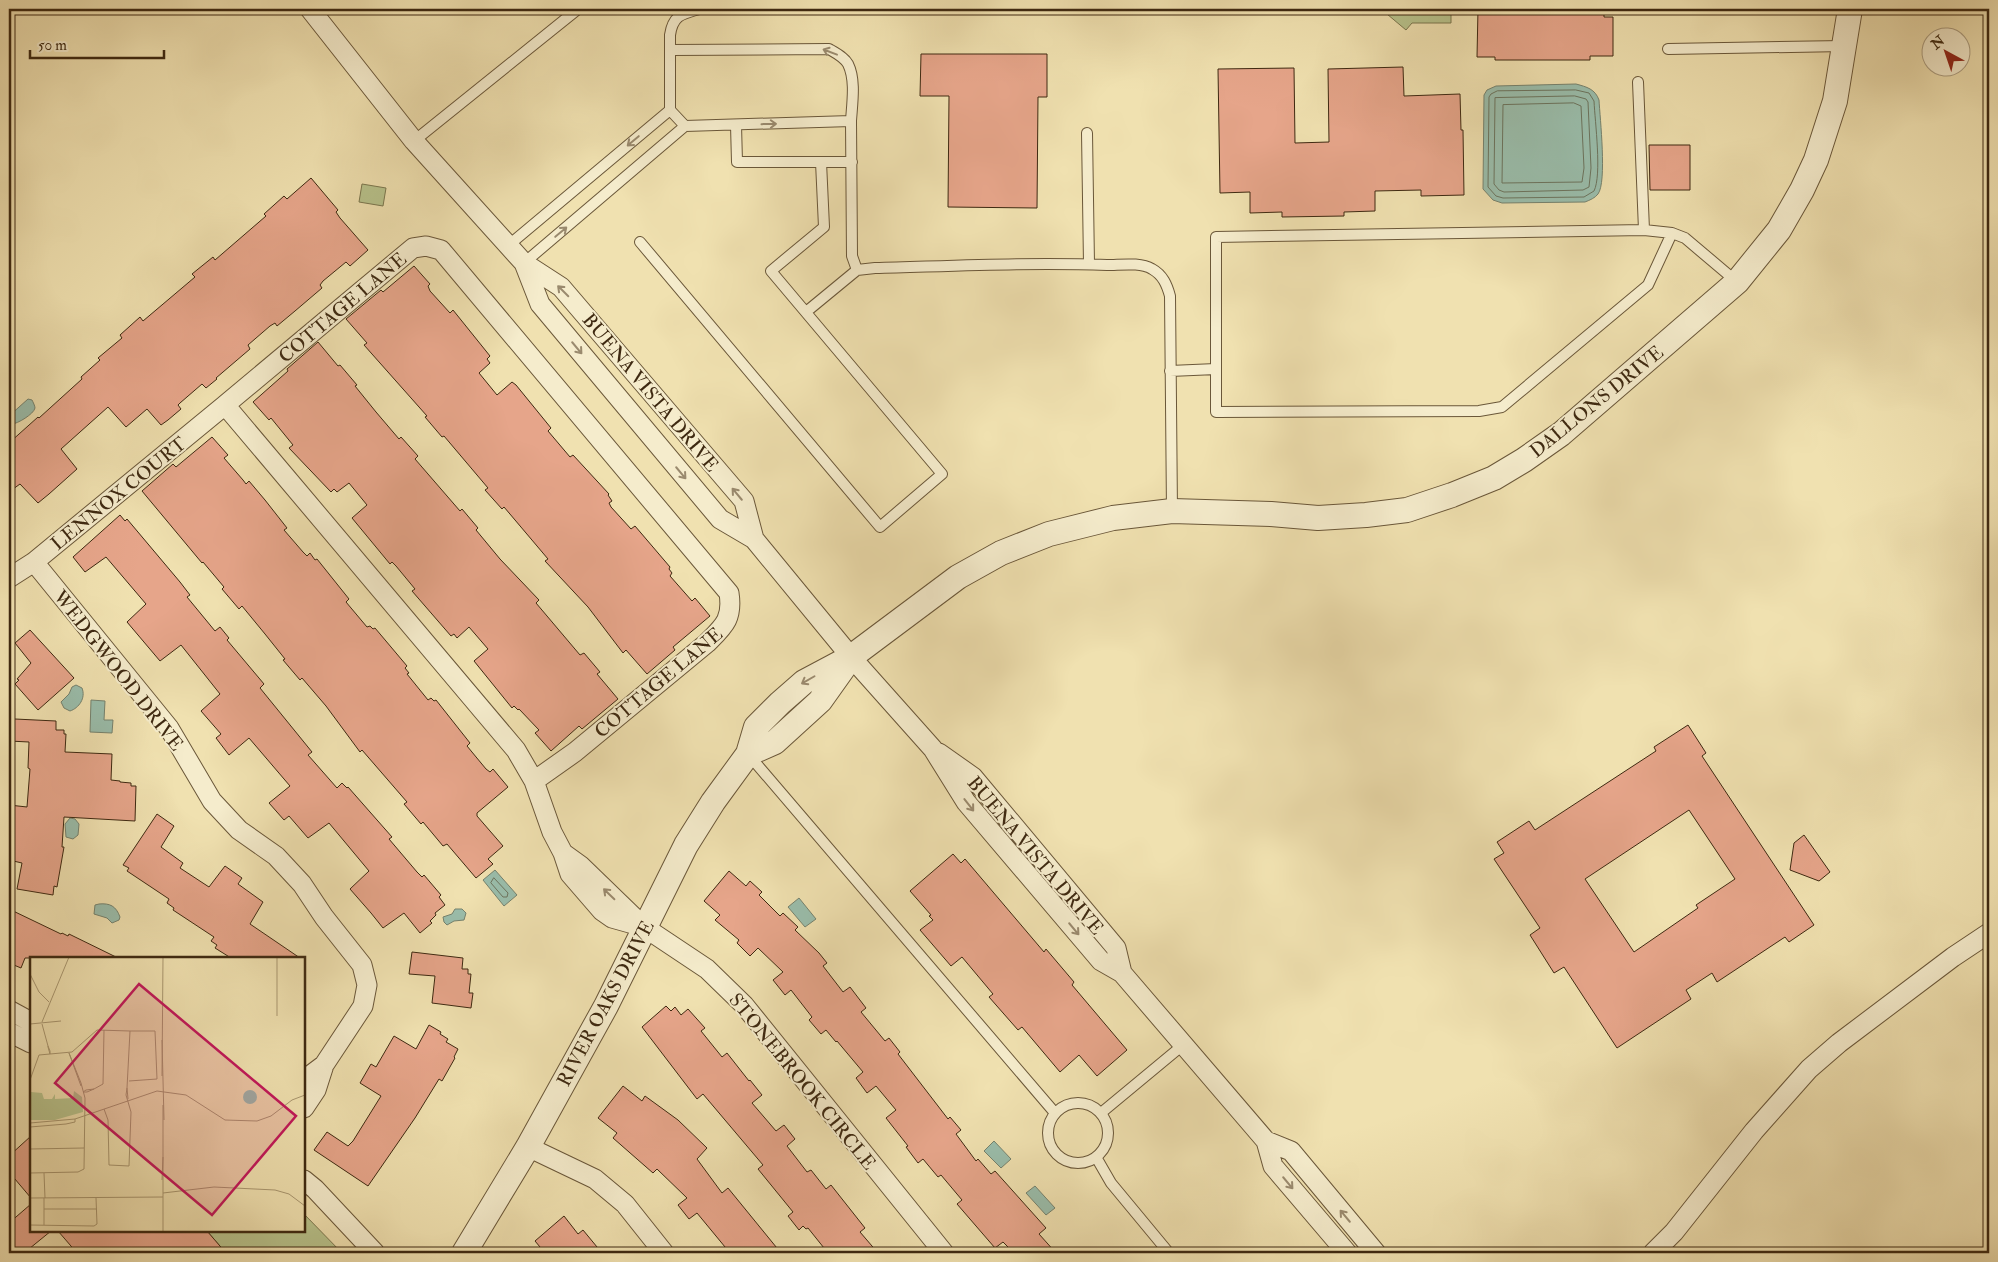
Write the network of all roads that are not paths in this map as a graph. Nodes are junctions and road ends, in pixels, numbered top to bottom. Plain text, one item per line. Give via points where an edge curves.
1 (310, 9) edge
2 (578, 9) edge
3 (699, 9) edge
4 (1850, 9) edge
5 (1844, 46) junction
6 (1668, 49) dead end
7 (670, 50) junction
8 (1638, 82) dead end
9 (670, 110) junction
10 (852, 121) junction
11 (736, 125) junction
12 (685, 126) junction
13 (1087, 132) dead end
14 (414, 141) junction
15 (821, 162) junction
16 (852, 162) junction
17 (1644, 230) junction
18 (1672, 233) junction
19 (640, 242) dead end
20 (509, 245) junction
21 (524, 264) junction
22 (1089, 264) junction
23 (857, 270) junction
24 (1737, 282) junction
25 (806, 312) junction
26 (1216, 369) junction
27 (1170, 371) junction
28 (225, 406) junction
29 (1172, 511) junction
30 (754, 539) junction
31 (34, 562) junction
32 (9, 578) edge
33 (851, 657) junction
34 (748, 754) junction
35 (534, 781) junction
36 (644, 927) junction
37 (1989, 932) edge
38 (9, 1010) edge
39 (30, 1021) edge
40 (9, 1032) edge
41 (30, 1043) edge
42 (1183, 1045) junction
43 (324, 1065) junction
44 (305, 1079) edge
45 (305, 1106) edge
46 (1055, 1113) junction
47 (1101, 1113) junction
48 (1266, 1141) junction
49 (528, 1147) junction
50 (1096, 1157) junction
51 (305, 1181) edge
52 (376, 1253) edge
53 (464, 1253) edge
54 (664, 1253) edge
55 (944, 1253) edge
56 (1169, 1253) edge
57 (1348, 1253) edge
58 (1376, 1253) edge
59 (1653, 1253) edge

1 - 14 street, BUENA VISTA DRIVE
2 - 14 lane
3 - 7 lane via 681,14 672,23
4 - 5 street, DALLONS DRIVE
5 - 6 lane
5 - 24 street, DALLONS DRIVE via 1835,102 1816,160 1779,230
7 - 9 lane
10 -> 7 lane via 848,64 829,49
8 - 17 lane
9 - 12 lane
9 -> 20 lane
11 -> 10 lane
10 - 16 lane
11 - 12 lane
11 - 15 lane via 737,162
21 -> 12 lane
13 - 22 lane
14 - 20 street, BUENA VISTA DRIVE
15 - 16 lane
15 - 25 lane via 824,227 771,271
16 - 23 lane via 852,256
17 - 18 lane
17 - 26 lane via 1216,236
18 - 24 lane via 1685,238
18 - 26 lane via 1648,284 1502,407 1479,411 1216,412
19 - 25 lane via 880,527 942,474
20 - 21 street, BUENA VISTA DRIVE
21 -> 30 street, BUENA VISTA DRIVE via 540,304 713,511
30 -> 21 street, BUENA VISTA DRIVE via 744,502 561,287
22 - 23 lane
22 - 27 lane via 1140,265 1152,268 1160,275 1170,296
23 - 25 lane
24 - 29 street, DALLONS DRIVE via 1562,434 1494,478 1407,510 1366,515 1318,518
26 - 27 lane
27 - 29 lane
28 - 31 street, LENNOX COURT
28 - 35 street via 516,750
28 - 35 street, COTTAGE LANE via 413,248 426,246 441,250 729,594 731,608 726,623 707,644 575,752
29 - 33 street, DALLONS DRIVE via 1113,518 1049,534 1001,553 958,578
30 - 33 street, BUENA VISTA DRIVE
31 - 32 street, LENNOX COURT
31 - 43 street, WEDGWOOD DRIVE via 169,728 212,801 239,830 276,856 302,884 362,966 367,985 363,1006
33 - 34 street, RIVER OAKS DRIVE via 804,682 780,703 756,727
33 - 42 street, BUENA VISTA DRIVE via 933,749 966,802 1101,962 1122,973
34 - 36 street, RIVER OAKS DRIVE via 686,845
34 - 46 lane
35 - 36 street via 563,853 582,866
36 - 49 street, RIVER OAKS DRIVE via 606,1006
36 - 55 street, STONEBROOK CIRCLE via 707,969 744,1005
37 - 59 street via 1839,1043 1809,1069
38 - 39 street
40 - 41 street
42 - 47 lane
42 - 48 street, BUENA VISTA DRIVE
43 - 44 street, WEDGWOOD DRIVE
43 - 45 street, WEDGWOOD DRIVE via 316,1090
46 - 47 lane via 1063,1106 1081,1102
46 - 50 lane via 1048,1132 1054,1151 1071,1162 1082,1163
47 - 50 lane via 1109,1136
48 -> 57 street, BUENA VISTA DRIVE via 1274,1166
58 -> 48 street, BUENA VISTA DRIVE via 1291,1151
49 - 53 street, RIVER OAKS DRIVE
49 - 54 street via 595,1179 625,1204
50 - 56 lane via 1111,1183
51 - 52 street

